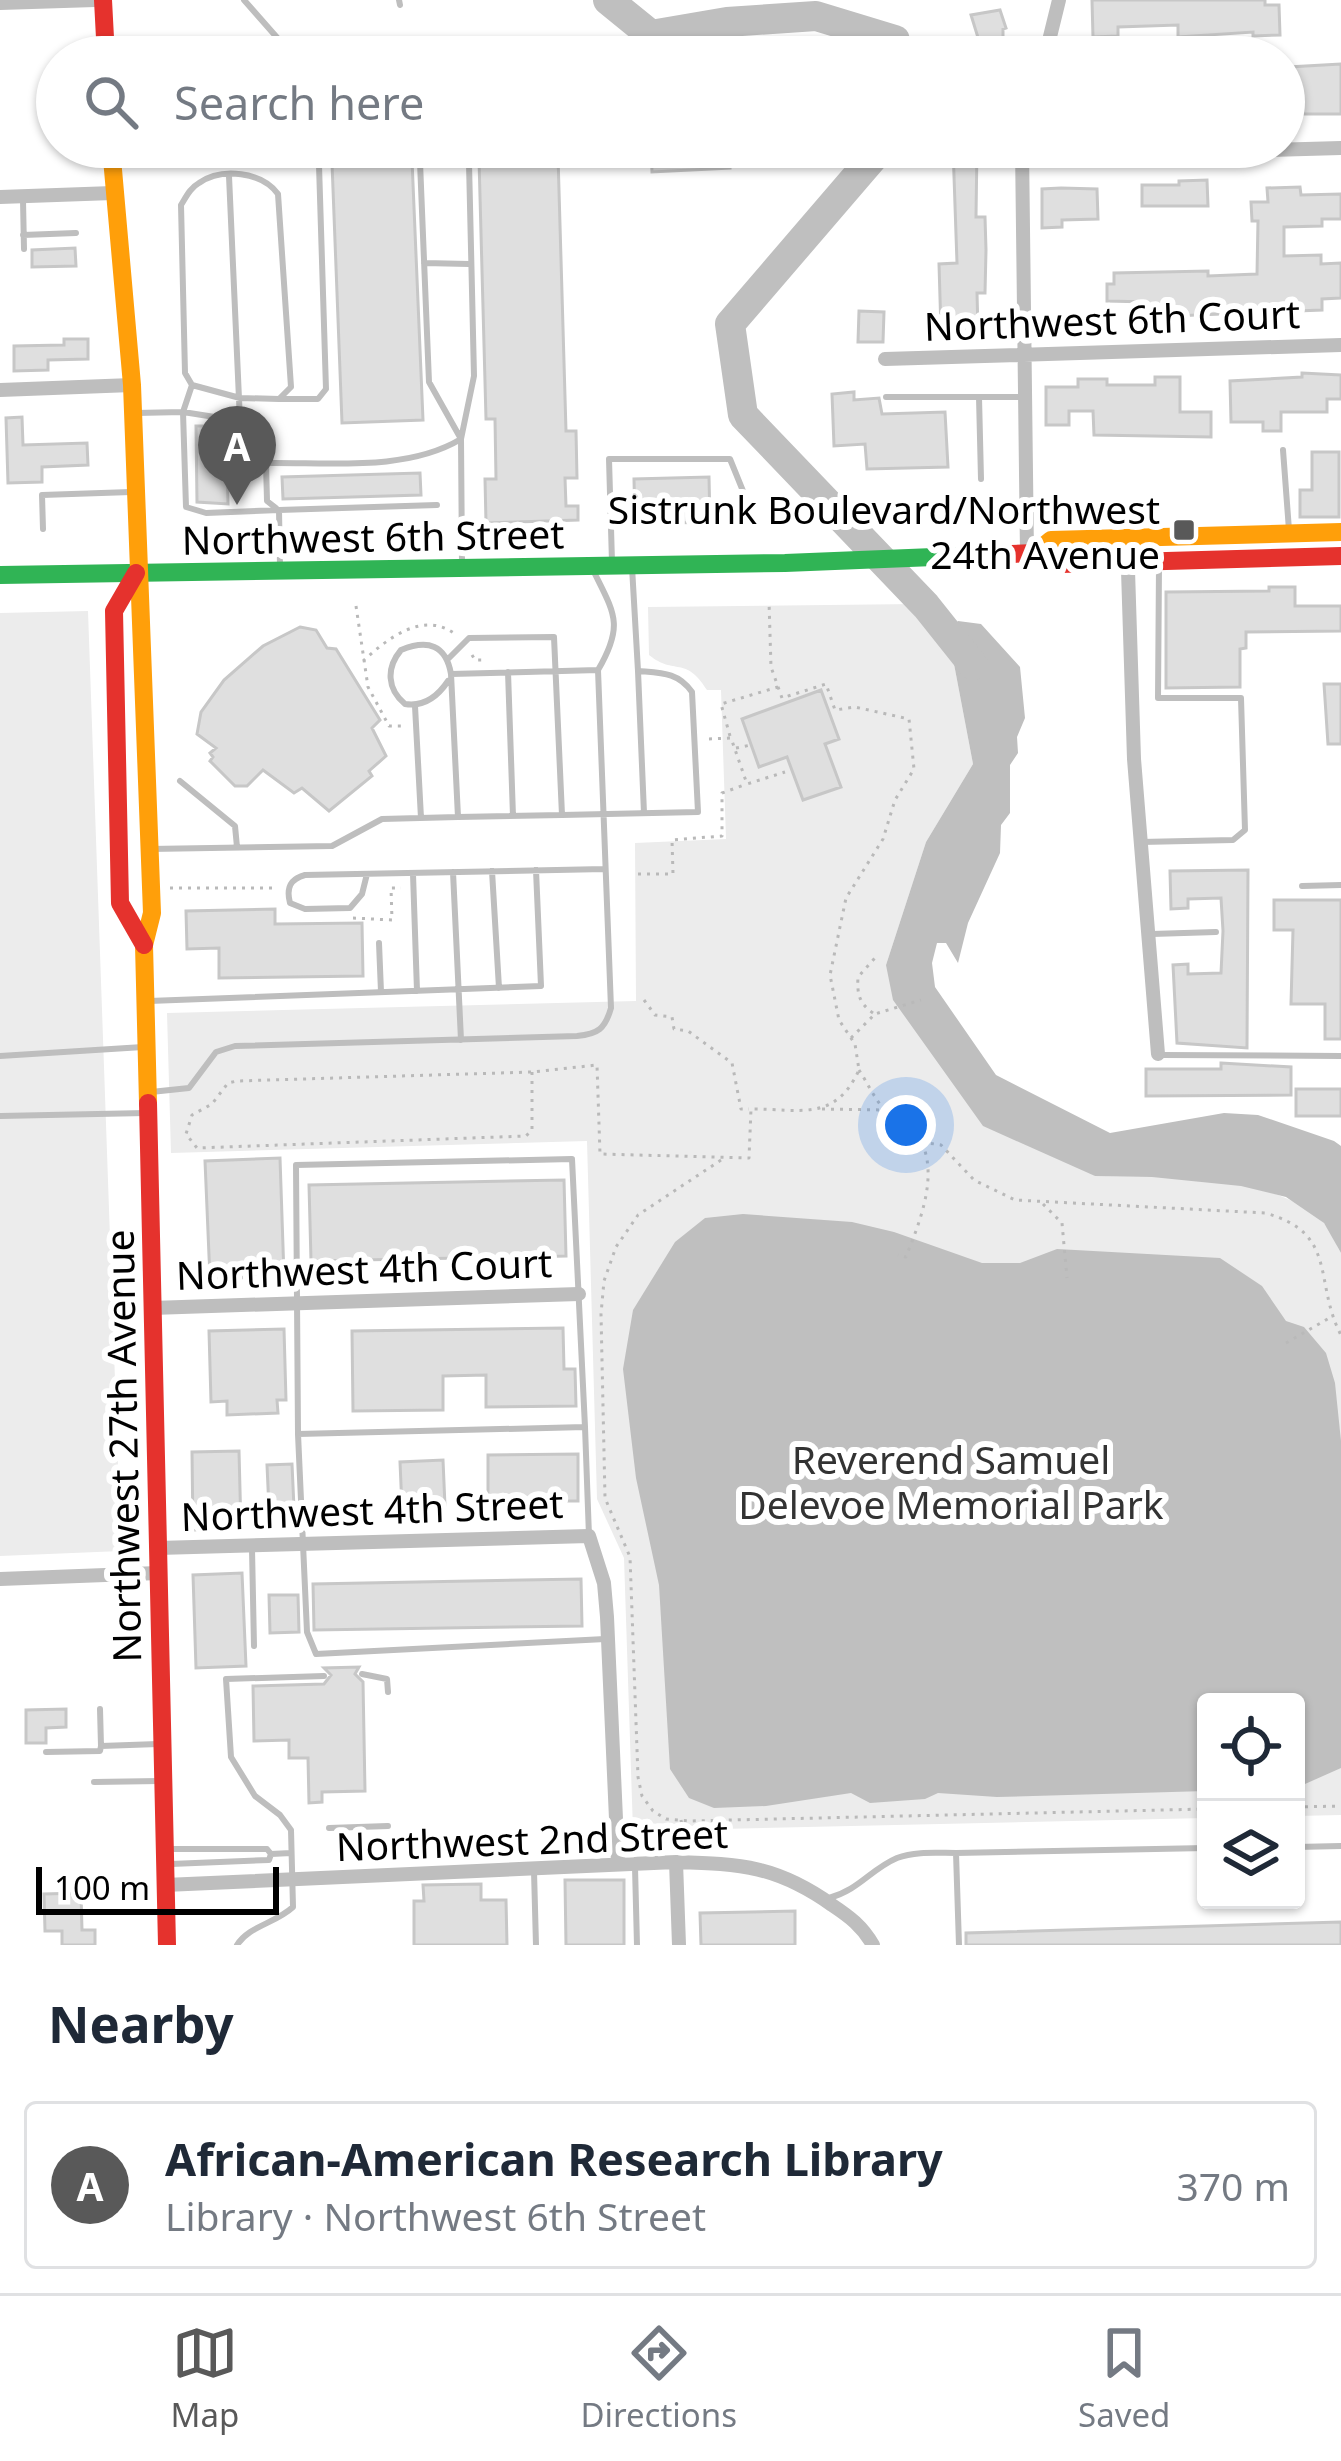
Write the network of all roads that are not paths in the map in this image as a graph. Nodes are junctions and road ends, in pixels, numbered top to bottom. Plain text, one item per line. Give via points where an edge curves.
1 (99, 0) edge
2 (244, 0) edge
3 (1059, 0) edge
4 (0, 3) edge
5 (103, 36) edge
6 (276, 36) edge
7 (1050, 36) edge
8 (1305, 148) edge
9 (1341, 148) edge
10 (112, 168) edge
11 (319, 168) edge
12 (420, 168) edge
13 (469, 168) edge
14 (1021, 168) edge
15 (229, 176) junction
16 (113, 194) junction
17 (23, 196) junction
18 (0, 197) edge
19 (76, 233) dead end
20 (23, 236) junction
21 (24, 249) dead end
22 (424, 263) junction
23 (470, 264) junction
24 (1341, 345) edge
25 (1025, 355) junction
26 (885, 359) dead end
27 (192, 385) junction
28 (132, 386) junction
29 (0, 390) edge
30 (886, 397) dead end
31 (979, 397) junction
32 (1025, 397) junction
33 (240, 398) junction
34 (279, 400) junction
35 (183, 412) junction
36 (132, 413) junction
37 (240, 421) junction
38 (461, 439) junction
39 (1283, 449) dead end
40 (266, 463) junction
41 (981, 479) dead end
42 (134, 492) junction
43 (437, 505) dead end
44 (279, 510) junction
45 (756, 523) dead end
46 (43, 529) dead end
47 (1341, 532) edge
48 (1289, 534) junction
49 (1127, 538) junction
50 (1031, 554) junction
51 (1341, 556) edge
52 (1160, 562) junction
53 (1129, 563) junction
54 (591, 566) junction
55 (622, 566) junction
56 (462, 568) junction
57 (280, 571) junction
58 (136, 573) junction
59 (0, 575) edge
60 (448, 659) junction
61 (598, 670) junction
62 (554, 671) junction
63 (638, 671) junction
64 (508, 672) junction
65 (451, 674) junction
66 (415, 706) junction
67 (180, 781) dead end
68 (644, 813) junction
69 (603, 814) junction
70 (562, 815) junction
71 (513, 816) junction
72 (458, 817) junction
73 (421, 818) junction
74 (1141, 842) junction
75 (237, 848) junction
76 (148, 849) junction
77 (605, 869) junction
78 (536, 870) junction
79 (492, 871) junction
80 (453, 872) junction
81 (413, 873) junction
82 (367, 874) junction
83 (1341, 885) edge
84 (1302, 886) dead end
85 (1216, 932) dead end
86 (1148, 934) junction
87 (380, 943) dead end
88 (144, 945) junction
89 (499, 988) junction
90 (460, 989) junction
91 (417, 991) junction
92 (381, 992) junction
93 (146, 1000) junction
94 (461, 1040) junction
95 (147, 1047) junction
96 (1, 1054) edge
97 (1158, 1054) joint
98 (1341, 1056) edge
99 (148, 1102) junction
100 (3, 1116) edge
101 (2, 1128) edge
102 (579, 1294) junction
103 (297, 1303) junction
104 (152, 1308) junction
105 (586, 1427) junction
106 (298, 1434) junction
107 (589, 1536) junction
108 (302, 1544) junction
109 (252, 1546) junction
110 (158, 1548) junction
111 (158, 1573) junction
112 (0, 1579) edge
113 (608, 1639) junction
114 (254, 1646) dead end
115 (362, 1674) dead end
116 (324, 1676) dead end
117 (388, 1692) dead end
118 (100, 1709) dead end
119 (162, 1744) junction
120 (101, 1746) junction
121 (46, 1752) dead end
122 (94, 1781) dead end
123 (163, 1781) junction
124 (388, 1826) dead end
125 (329, 1828) dead end
126 (1341, 1846) edge
127 (1305, 1847) edge
128 (1197, 1848) edge
129 (291, 1853) junction
130 (956, 1853) junction
131 (271, 1854) junction
132 (165, 1857) junction
133 (676, 1862) junction
134 (619, 1864) junction
135 (635, 1864) junction
136 (534, 1868) junction
137 (291, 1879) junction
138 (165, 1885) junction
139 (825, 1900) junction
140 (166, 1945) edge
141 (237, 1945) edge
142 (536, 1945) edge
143 (637, 1945) edge
144 (679, 1945) edge
145 (873, 1945) edge
146 (959, 1945) edge

1 - 4 street
1 - 5 street
2 - 6 lane
3 - 7 street
8 - 9 street
10 - 16 street, Northwest 27th Avenue
11 - 34 lane via 326,389 318,399
12 - 22 lane
13 - 23 lane
14 - 25 street
15 - 27 lane via 193,186 181,206 185,373
15 - 33 lane
15 - 34 lane via 253,175 278,194 291,387
16 - 17 street
16 - 28 street, Northwest 27th Avenue
17 - 18 street
17 - 20 lane
19 - 20 lane
20 - 21 lane
22 - 23 lane
22 - 38 lane via 429,382
23 - 38 lane via 474,376
24 - 25 street, Northwest 6th Court
25 - 26 street, Northwest 6th Court
25 - 32 street
27 - 33 lane
27 - 35 lane
28 - 29 street
28 - 36 street, Northwest 27th Avenue
30 - 31 lane
31 - 32 lane
31 - 41 lane
32 - 50 street
33 - 34 lane
33 - 37 lane
35 - 36 lane
35 - 37 lane
35 - 44 lane via 186,507
36 - 42 street, Northwest 27th Avenue
37 - 40 lane
38 - 40 lane via 404,459
38 - 56 lane
39 - 48 lane
40 - 44 lane via 267,501
42 - 46 lane via 42,495
42 - 58 street, Northwest 27th Avenue
43 - 44 lane
44 - 57 lane
45 - 55 lane via 730,459 609,459
47 - 48 street, Northwest 6th Street
48 - 49 street, Northwest 6th Street
49 - 50 street, Northwest 6th Street via 1051,540
49 - 53 street
50 - 53 street, Northwest 6th Street via 1061,564
50 - 55 street, Northwest 6th Street
51 - 52 street, Northwest 6th Street
52 - 53 street, Northwest 6th Street
52 - 74 lane via 1158,698 1241,698 1245,830 1233,840
53 - 74 street
54 - 55 street, Northwest 6th Street
54 - 56 street, Northwest 6th Street
54 - 61 lane via 616,630
55 - 63 lane
56 - 57 street, Northwest 6th Street
57 - 58 street, Northwest 6th Street
58 - 59 street, Northwest 6th Street
58 - 76 street, Northwest 27th Avenue
58 - 88 street, Northwest 27th Avenue via 114,610 119,904
60 - 62 lane via 470,638 554,637
60 - 65 lane
60 - 66 lane via 428,644 394,659 391,686
61 - 62 lane
61 - 69 lane
62 - 64 lane
62 - 70 lane
63 - 68 lane
63 - 68 lane via 684,681 695,740 698,812
64 - 65 lane
64 - 71 lane
65 - 66 lane via 438,695
65 - 72 lane
66 - 73 lane
67 - 75 lane via 235,826
68 - 69 lane
69 - 70 lane
69 - 77 lane
70 - 71 lane
71 - 72 lane
72 - 73 lane
73 - 75 lane via 382,819 332,846
74 - 86 street
75 - 76 lane
76 - 88 street, Northwest 27th Avenue via 152,913
77 - 78 lane
77 - 94 lane via 607,1024 577,1036
78 - 79 lane
78 - 89 lane via 541,986
79 - 80 lane
79 - 89 lane
80 - 81 lane
80 - 90 lane
81 - 82 lane
81 - 91 lane
82 - 82 lane via 294,878 290,903 350,908
83 - 84 lane
85 - 86 lane
86 - 97 street
87 - 92 lane
88 - 93 street, Northwest 27th Avenue
89 - 90 lane
90 - 91 lane
90 - 94 lane
91 - 92 lane
92 - 93 lane
93 - 95 street, Northwest 27th Avenue
94 - 99 lane via 235,1046 215,1052 189,1088
95 - 96 lane
95 - 99 street, Northwest 27th Avenue
97 - 98 lane
99 - 100 lane
99 - 104 street, Northwest 27th Avenue
100 - 101 lane
102 - 103 street, Northwest 4th Court
102 - 103 lane via 572,1159 296,1166
102 - 105 lane
103 - 104 street, Northwest 4th Court
103 - 106 lane
104 - 110 street, Northwest 27th Avenue
105 - 106 lane
105 - 107 lane
106 - 108 lane
107 - 108 street, Northwest 4th Street
107 - 113 street via 604,1583
108 - 109 street, Northwest 4th Street
108 - 113 lane via 307,1632 316,1654
109 - 110 street, Northwest 4th Street
109 - 114 lane
110 - 111 street, Northwest 27th Avenue
111 - 112 street, Northwest 4th Street
111 - 119 street, Northwest 27th Avenue
113 - 134 street
115 - 117 lane via 387,1679
116 - 129 lane via 226,1679 231,1757 255,1796 291,1830
118 - 120 lane
119 - 120 lane
119 - 123 street, Northwest 27th Avenue
120 - 121 lane
122 - 123 lane
123 - 132 street, Northwest 27th Avenue
124 - 125 lane
126 - 127 lane
128 - 130 lane
129 - 131 lane
129 - 137 lane
130 - 139 lane via 895,1859 852,1892
130 - 146 lane
131 - 132 lane
131 - 132 lane
132 - 138 street, Northwest 27th Avenue
133 - 135 street, Northwest 2nd Street
133 - 139 street, Northwest 2nd Street via 739,1864 797,1880
133 - 144 street
134 - 135 street, Northwest 2nd Street
134 - 136 street, Northwest 2nd Street
135 - 143 lane
136 - 137 street, Northwest 2nd Street
136 - 142 lane
137 - 138 street, Northwest 2nd Street
137 - 141 lane via 292,1907
138 - 140 street, Northwest 27th Avenue
139 - 145 street, Northwest 2nd Street

